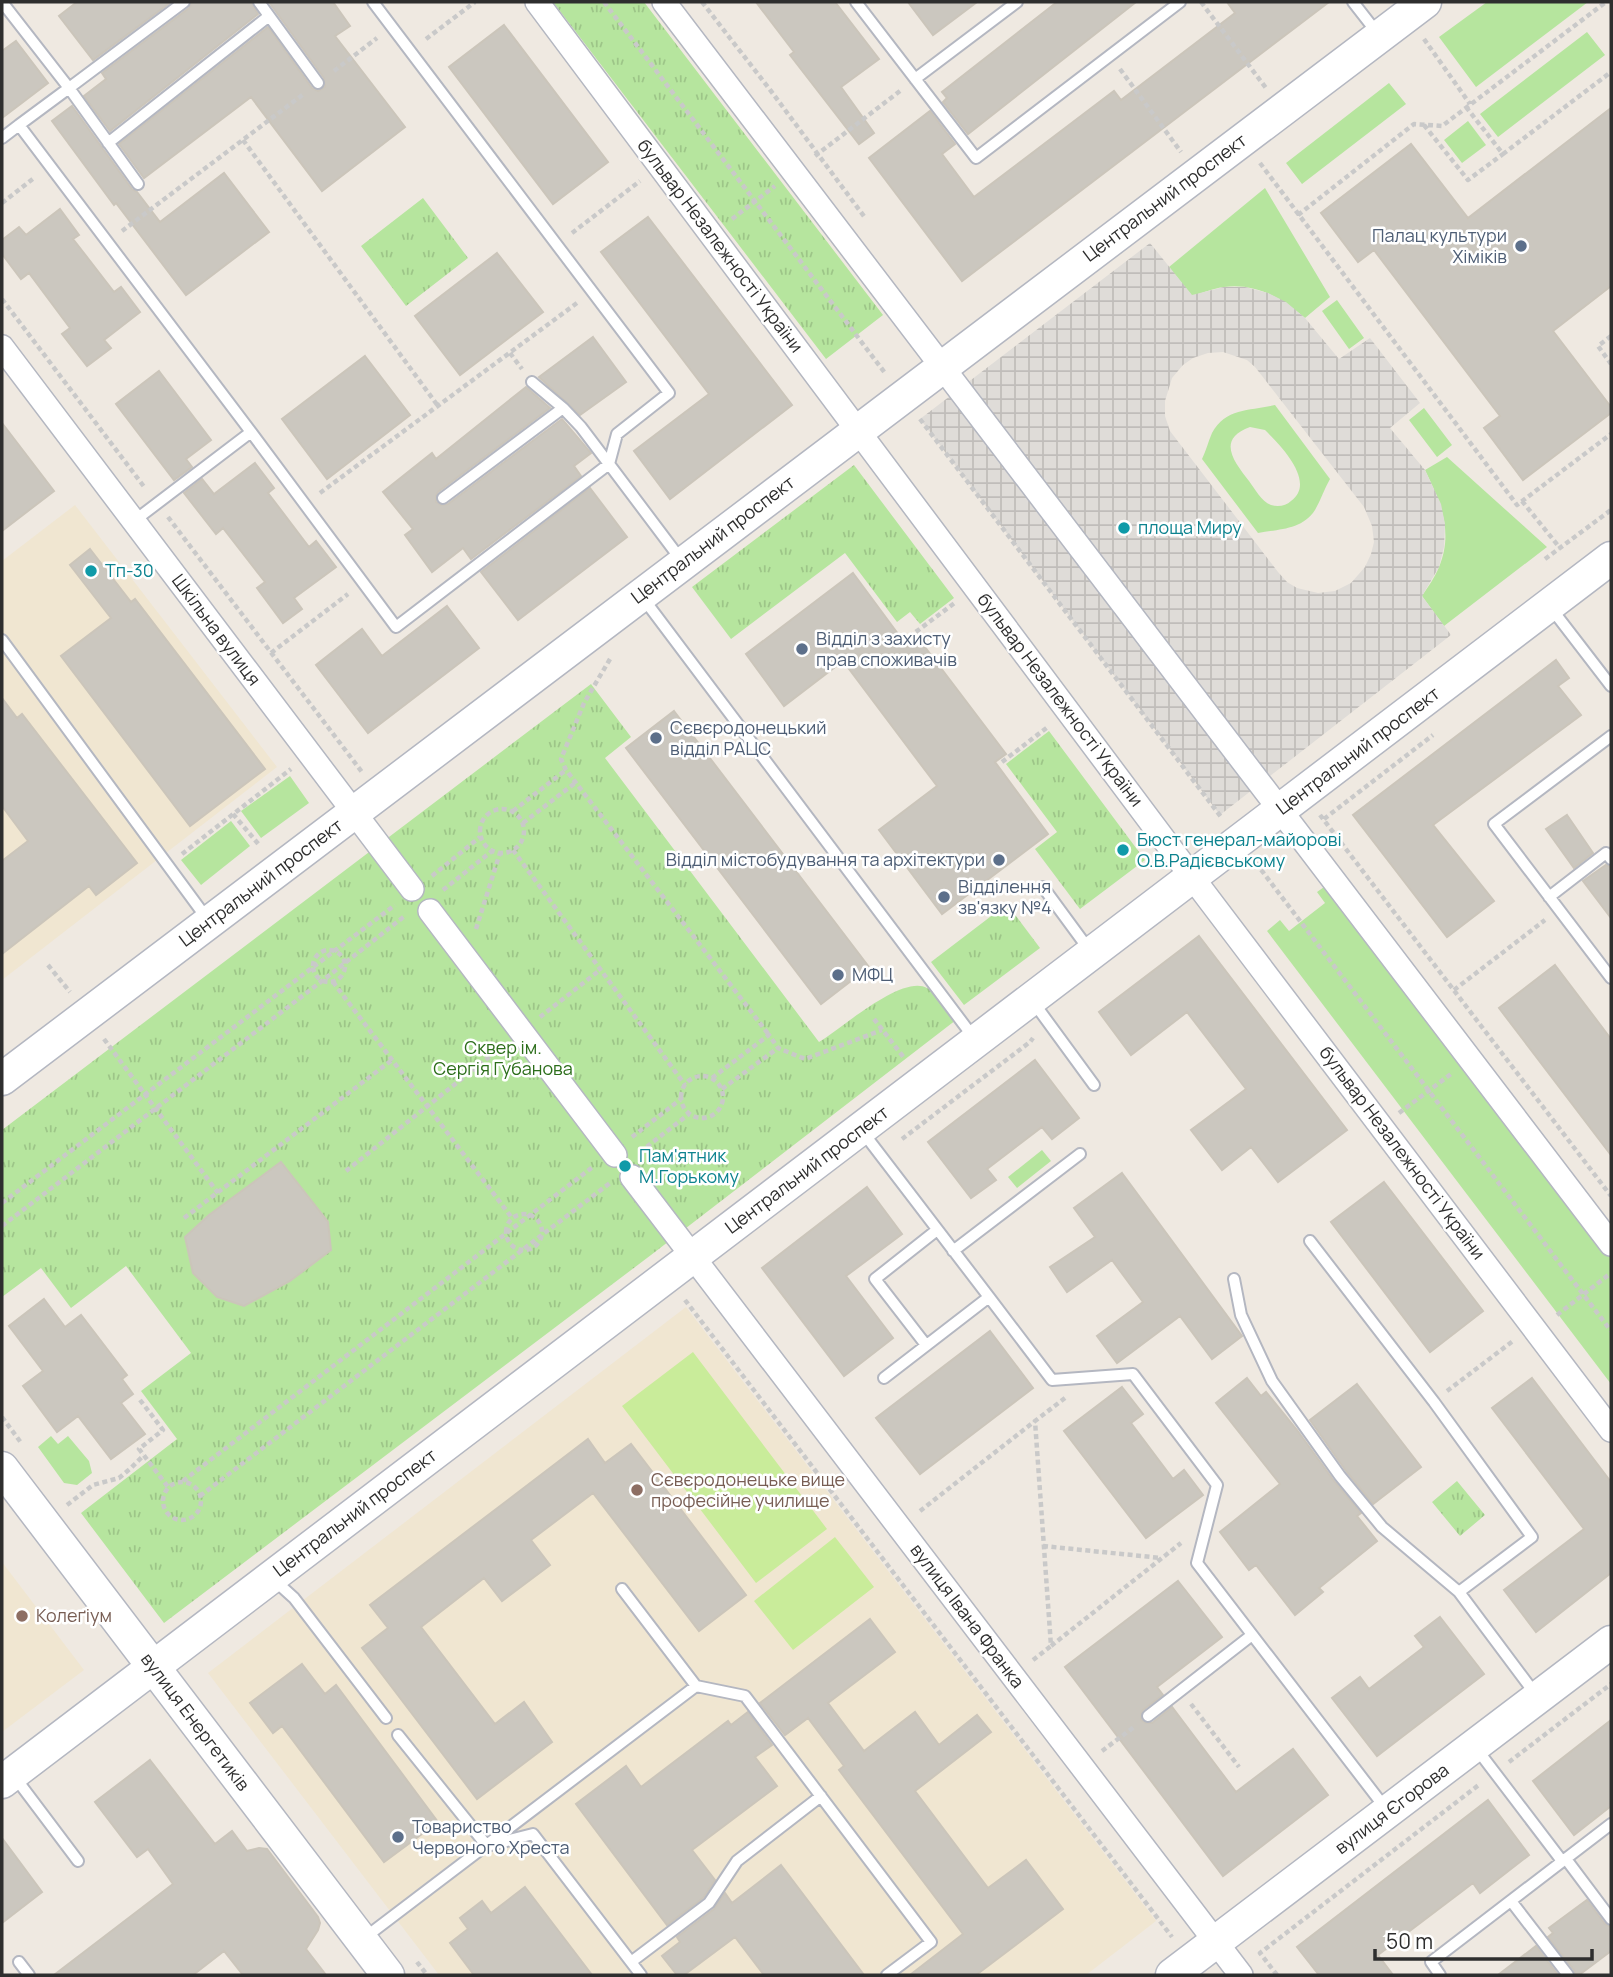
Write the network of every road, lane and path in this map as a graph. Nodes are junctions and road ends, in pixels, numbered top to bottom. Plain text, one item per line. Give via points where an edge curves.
1 (2, 2) edge
2 (184, 2) edge
3 (259, 2) edge
4 (373, 2) edge
5 (475, 2) edge
6 (537, 2) edge
7 (604, 2) edge
8 (664, 2) edge
9 (702, 2) edge
10 (856, 2) edge
11 (1017, 2) edge
12 (1180, 2) edge
13 (1201, 2) edge
14 (1353, 2) edge
15 (1425, 2) edge
16 (1606, 2) edge
17 (269, 16) junction
18 (392, 27) junction
19 (1380, 36) junction
20 (1430, 47) dead end
21 (410, 51) junction
22 (1110, 55) junction
23 (1611, 72) edge
24 (915, 79) junction
25 (318, 83) junction
26 (69, 88) junction
27 (1267, 89) dead end
28 (1468, 106) junction
29 (1424, 124) junction
30 (19, 125) junction
31 (2, 138) edge
32 (243, 140) junction
33 (108, 143) junction
34 (1182, 153) dead end
35 (1503, 154) junction
36 (49, 166) junction
37 (660, 166) junction
38 (1268, 174) dead end
39 (138, 184) dead end
40 (2, 203) edge
41 (1298, 215) junction
42 (872, 228) dead end
43 (107, 242) junction
44 (556, 245) junction
45 (592, 292) junction
46 (2, 299) edge
47 (1611, 336) edge
48 (2, 347) edge
49 (1611, 364) edge
50 (942, 367) junction
51 (532, 382) dead end
52 (903, 397) junction
53 (438, 406) junction
54 (563, 408) junction
55 (858, 431) junction
56 (251, 432) junction
57 (1611, 434) edge
58 (609, 464) junction
59 (443, 498) dead end
60 (1522, 501) junction
61 (157, 503) junction
62 (305, 504) junction
63 (1611, 510) edge
64 (134, 522) junction
65 (1560, 548) junction
66 (1611, 558) edge
67 (1545, 559) dead end
68 (684, 563) junction
69 (362, 582) junction
70 (641, 595) junction
71 (962, 596) dead end
72 (1549, 606) junction
73 (909, 637) dead end
74 (2, 640) edge
75 (615, 650) dead end
76 (271, 653) junction
77 (1611, 686) edge
78 (1057, 720) dead end
79 (1611, 736) edge
80 (1002, 762) dead end
81 (566, 770) junction
82 (362, 773) dead end
83 (298, 777) dead end
84 (575, 783) junction
85 (1291, 802) junction
86 (513, 811) junction
87 (355, 812) junction
88 (233, 814) junction
89 (523, 822) junction
90 (480, 837) junction
91 (269, 839) dead end
92 (1240, 841) junction
93 (260, 846) junction
94 (513, 850) junction
95 (492, 851) junction
96 (500, 853) junction
97 (250, 854) dead end
98 (1611, 859) edge
99 (167, 865) junction
100 (1192, 877) junction
101 (1043, 887) dead end
102 (1549, 897) junction
103 (419, 898) junction
104 (1559, 910) junction
105 (209, 922) junction
106 (334, 951) junction
107 (1091, 954) junction
108 (466, 960) junction
109 (344, 964) junction
110 (313, 967) junction
111 (600, 970) junction
112 (1611, 978) edge
113 (322, 981) junction
114 (79, 982) dead end
115 (333, 982) junction
116 (68, 990) dead end
117 (1454, 990) junction
118 (1031, 999) junction
119 (86, 1016) junction
120 (874, 1019) dead end
121 (882, 1030) junction
122 (521, 1032) junction
123 (769, 1035) junction
124 (976, 1041) junction
125 (778, 1048) junction
126 (1471, 1059) junction
127 (392, 1060) junction
128 (908, 1063) dead end
129 (712, 1078) junction
130 (2, 1079) edge
131 (685, 1084) junction
132 (1094, 1085) dead end
133 (722, 1089) junction
134 (1430, 1090) junction
135 (144, 1094) junction
136 (681, 1099) junction
137 (428, 1107) junction
138 (155, 1109) junction
139 (689, 1114) junction
140 (1381, 1126) junction
141 (860, 1129) junction
142 (1080, 1154) dead end
143 (622, 1164) junction
144 (346, 1171) dead end
145 (218, 1193) junction
146 (1611, 1196) edge
147 (2, 1203) edge
148 (531, 1215) junction
149 (184, 1218) dead end
150 (512, 1218) junction
151 (2, 1226) edge
152 (937, 1230) junction
153 (506, 1234) junction
154 (542, 1235) junction
155 (1310, 1241) dead end
156 (1611, 1244) edge
157 (522, 1251) junction
158 (953, 1251) junction
159 (693, 1256) junction
160 (1611, 1273) edge
161 (1234, 1279) dead end
162 (1584, 1294) junction
163 (989, 1297) junction
164 (1535, 1329) junction
165 (1611, 1331) edge
166 (926, 1345) junction
167 (1094, 1377) junction
168 (884, 1378) dead end
169 (139, 1400) dead end
170 (1434, 1402) junction
171 (2, 1417) edge
172 (1035, 1421) junction
173 (1611, 1430) edge
174 (144, 1455) junction
175 (14, 1459) edge
176 (183, 1481) junction
177 (168, 1487) junction
178 (200, 1496) junction
179 (920, 1511) dead end
180 (75, 1515) dead end
181 (1208, 1522) junction
182 (1044, 1546) junction
183 (1161, 1558) junction
184 (271, 1577) junction
185 (622, 1589) dead end
186 (1458, 1592) junction
187 (1252, 1635) junction
188 (1611, 1642) edge
189 (1051, 1646) junction
190 (1037, 1657) dead end
191 (153, 1667) junction
192 (1611, 1684) edge
193 (696, 1686) junction
194 (1181, 1690) junction
195 (1538, 1698) junction
196 (1148, 1716) joint
197 (386, 1718) dead end
198 (398, 1735) dead end
199 (1474, 1746) junction
200 (1102, 1752) dead end
201 (1239, 1767) dead end
202 (1495, 1773) junction
203 (7, 1778) edge
204 (821, 1796) junction
205 (1388, 1811) junction
206 (1611, 1824) edge
207 (487, 1846) junction
208 (1564, 1860) junction
209 (78, 1861) dead end
210 (1511, 1900) junction
211 (1611, 1919) edge
212 (361, 1940) junction
213 (1216, 1942) junction
214 (19, 1962) dead end
215 (631, 1962) junction
216 (29, 1975) edge
217 (388, 1975) edge
218 (641, 1975) edge
219 (887, 1975) edge
220 (1172, 1975) edge
221 (1241, 1975) edge
222 (1277, 1975) edge
223 (1440, 1975) edge
224 (1568, 1975) edge

1 - 26 lane
2 - 26 lane
3 - 17 lane
4 - 18 lane
5 - 21 path
6 - 37 street, бульвар Незалежності України
7 - 52 path
8 - 50 street
9 - 42 path
10 - 24 lane
11 - 24 lane
12 - 22 lane
13 - 27 path
14 - 19 lane
15 - 19 street, Центральний проспект
16 - 28 path
17 - 25 lane
17 - 33 lane
18 - 21 lane
18 - 25 path
19 - 50 street, Центральний проспект
20 - 28 path
21 - 44 lane
22 - 24 lane via 976,159
22 - 34 path
23 - 35 path
25 - 32 path
26 - 30 lane
26 - 33 lane
28 - 29 path via 1441,126
28 - 35 path
29 - 35 path via 1468,180
29 - 41 path via 1414,124
30 - 31 lane
30 - 36 lane
32 - 43 path
32 - 53 path
33 - 39 lane
36 - 40 path
36 - 43 lane
37 - 44 path
37 - 55 street, бульвар Незалежності України
38 - 41 path
41 - 60 path via 1517,505
43 - 56 lane
44 - 45 lane
45 - 53 path
45 - 58 lane via 669,393 617,433
46 - 61 path
47 - 49 path via 1598,346
48 - 64 street, Шкільна вулиця
50 - 52 street, Центральний проспект
50 - 85 street
51 - 54 lane
52 - 55 street, Центральний проспект
52 - 92 path
53 - 62 path
54 - 58 lane
54 - 59 lane
55 - 68 street, Центральний проспект
55 - 100 street, бульвар Незалежності України
56 - 61 lane
56 - 62 lane
57 - 60 path
58 - 68 lane
58 - 69 lane via 396,627
60 - 65 path
61 - 64 lane
61 - 76 path
62 - 69 lane
63 - 65 path
64 - 87 street, Шкільна вулиця
65 - 67 path
66 - 72 street, Центральний проспект
68 - 70 street, Центральний проспект
69 - 76 path
70 - 87 street, Центральний проспект
70 - 124 lane
71 - 73 path
72 - 77 lane
72 - 85 street, Центральний проспект
74 - 99 lane
75 - 81 path via 584,703 561,760
76 - 82 path
78 - 80 path
79 - 102 lane via 1494,824
81 - 84 path
81 - 86 path
83 - 88 path via 291,768
84 - 89 path
84 - 123 path
85 - 92 street, Центральний проспект
85 - 117 path
85 - 126 street
86 - 89 path
86 - 90 path via 499,808 485,816
87 - 103 street, Шкільна вулиця
87 - 105 street, Центральний проспект
88 - 93 path
88 - 99 path
89 - 94 path via 523,838
90 - 95 path
90 - 103 path
91 - 93 path
92 - 100 street, Центральний проспект
92 - 134 path
93 - 97 path
94 - 96 path
94 - 111 path
95 - 96 path
95 - 103 path
96 - 108 path
98 - 102 lane via 1606,853
99 - 105 lane
100 - 107 street, Центральний проспект
100 - 140 street, бульвар Незалежності України
101 - 107 lane
102 - 104 lane
103 - 106 path
103 - 108 street, Шкільна вулиця
103 - 109 path
104 - 112 lane
104 - 117 path
105 - 119 street, Центральний проспект
106 - 109 path
106 - 110 path
107 - 118 street, Центральний проспект
108 - 122 street, Шкільна вулиця
109 - 113 path
109 - 115 path via 342,975
110 - 113 path
110 - 135 path
111 - 122 path
111 - 131 path
113 - 115 path
113 - 138 path
114 - 116 path
115 - 127 path
117 - 146 path
118 - 124 street, Центральний проспект
118 - 132 lane
119 - 130 street, Центральний проспект
119 - 135 path
120 - 121 path
121 - 125 path via 805,1059
121 - 128 path
122 - 137 path
122 - 143 street, вулиця Івана Франка
123 - 125 path
123 - 129 path
124 - 141 street, Центральний проспект
125 - 133 path
126 - 134 path
126 - 156 street
127 - 137 path
127 - 145 path
129 - 131 path via 697,1076
129 - 133 path
131 - 136 path
133 - 139 path via 718,1111 704,1118
134 - 140 path
134 - 162 path
135 - 138 path
135 - 147 path
136 - 139 path
136 - 143 path
137 - 144 path
137 - 150 path
138 - 145 path
138 - 151 path
139 - 143 path
140 - 164 street, бульвар Незалежності України
141 - 152 lane
141 - 159 street, Центральний проспект
142 - 158 lane
143 - 148 path
143 - 154 path
143 - 159 street, вулиця Івана Франка
145 - 149 path
148 - 150 path
148 - 153 path
148 - 154 path via 540,1223
150 - 153 path
152 - 158 lane
152 - 166 lane via 875,1279
153 - 157 path via 511,1245
153 - 176 path
154 - 157 path
155 - 170 lane
157 - 178 path
158 - 163 lane
159 - 184 street, Центральний проспект
159 - 213 street, вулиця Івана Франка
160 - 162 path
161 - 186 lane via 1241,1315 1272,1381 1332,1466 1382,1527
162 - 164 path
162 - 165 path
163 - 166 lane
163 - 167 lane via 1052,1380
164 - 170 path
164 - 173 street, бульвар Незалежності України
166 - 168 lane
167 - 172 path
167 - 181 lane via 1133,1374 1217,1485
169 - 174 path via 163,1430 139,1449
170 - 186 lane via 1532,1537
171 - 175 path
172 - 179 path
172 - 182 path
174 - 177 path
174 - 180 path via 119,1478 93,1485 67,1504
175 - 191 street, вулиця Енергетиків
176 - 177 path
176 - 178 path
177 - 178 path via 162,1501 176,1519 197,1513
181 - 183 path
181 - 187 lane via 1197,1563
182 - 183 path
182 - 189 path
183 - 189 path
184 - 191 street, Центральний проспект
184 - 197 lane via 294,1598
185 - 193 lane
186 - 195 lane
187 - 194 lane
187 - 205 lane
188 - 195 street, вулиця Єгорова
189 - 190 path
191 - 203 street, Центральний проспект
191 - 212 street, вулиця Енергетиків
192 - 202 path
193 - 204 lane via 745,1696
193 - 207 lane
194 - 196 lane
194 - 201 path
195 - 199 street, вулиця Єгорова
196 - 200 path
198 - 207 lane
199 - 202 lane
199 - 205 street, вулиця Єгорова
202 - 208 lane
202 - 222 path via 1260,1953
203 - 209 lane
204 - 215 lane via 737,1861 709,1903
204 - 219 lane via 931,1942
205 - 213 street, вулиця Єгорова
206 - 208 lane
207 - 212 lane
207 - 215 lane via 533,1834
208 - 210 lane
208 - 211 lane
210 - 223 lane via 1431,1962
210 - 224 lane
212 - 217 street, вулиця Енергетиків
213 - 220 street, вулиця Єгорова
213 - 221 street, вулиця Івана Франка
214 - 216 lane
215 - 218 lane

